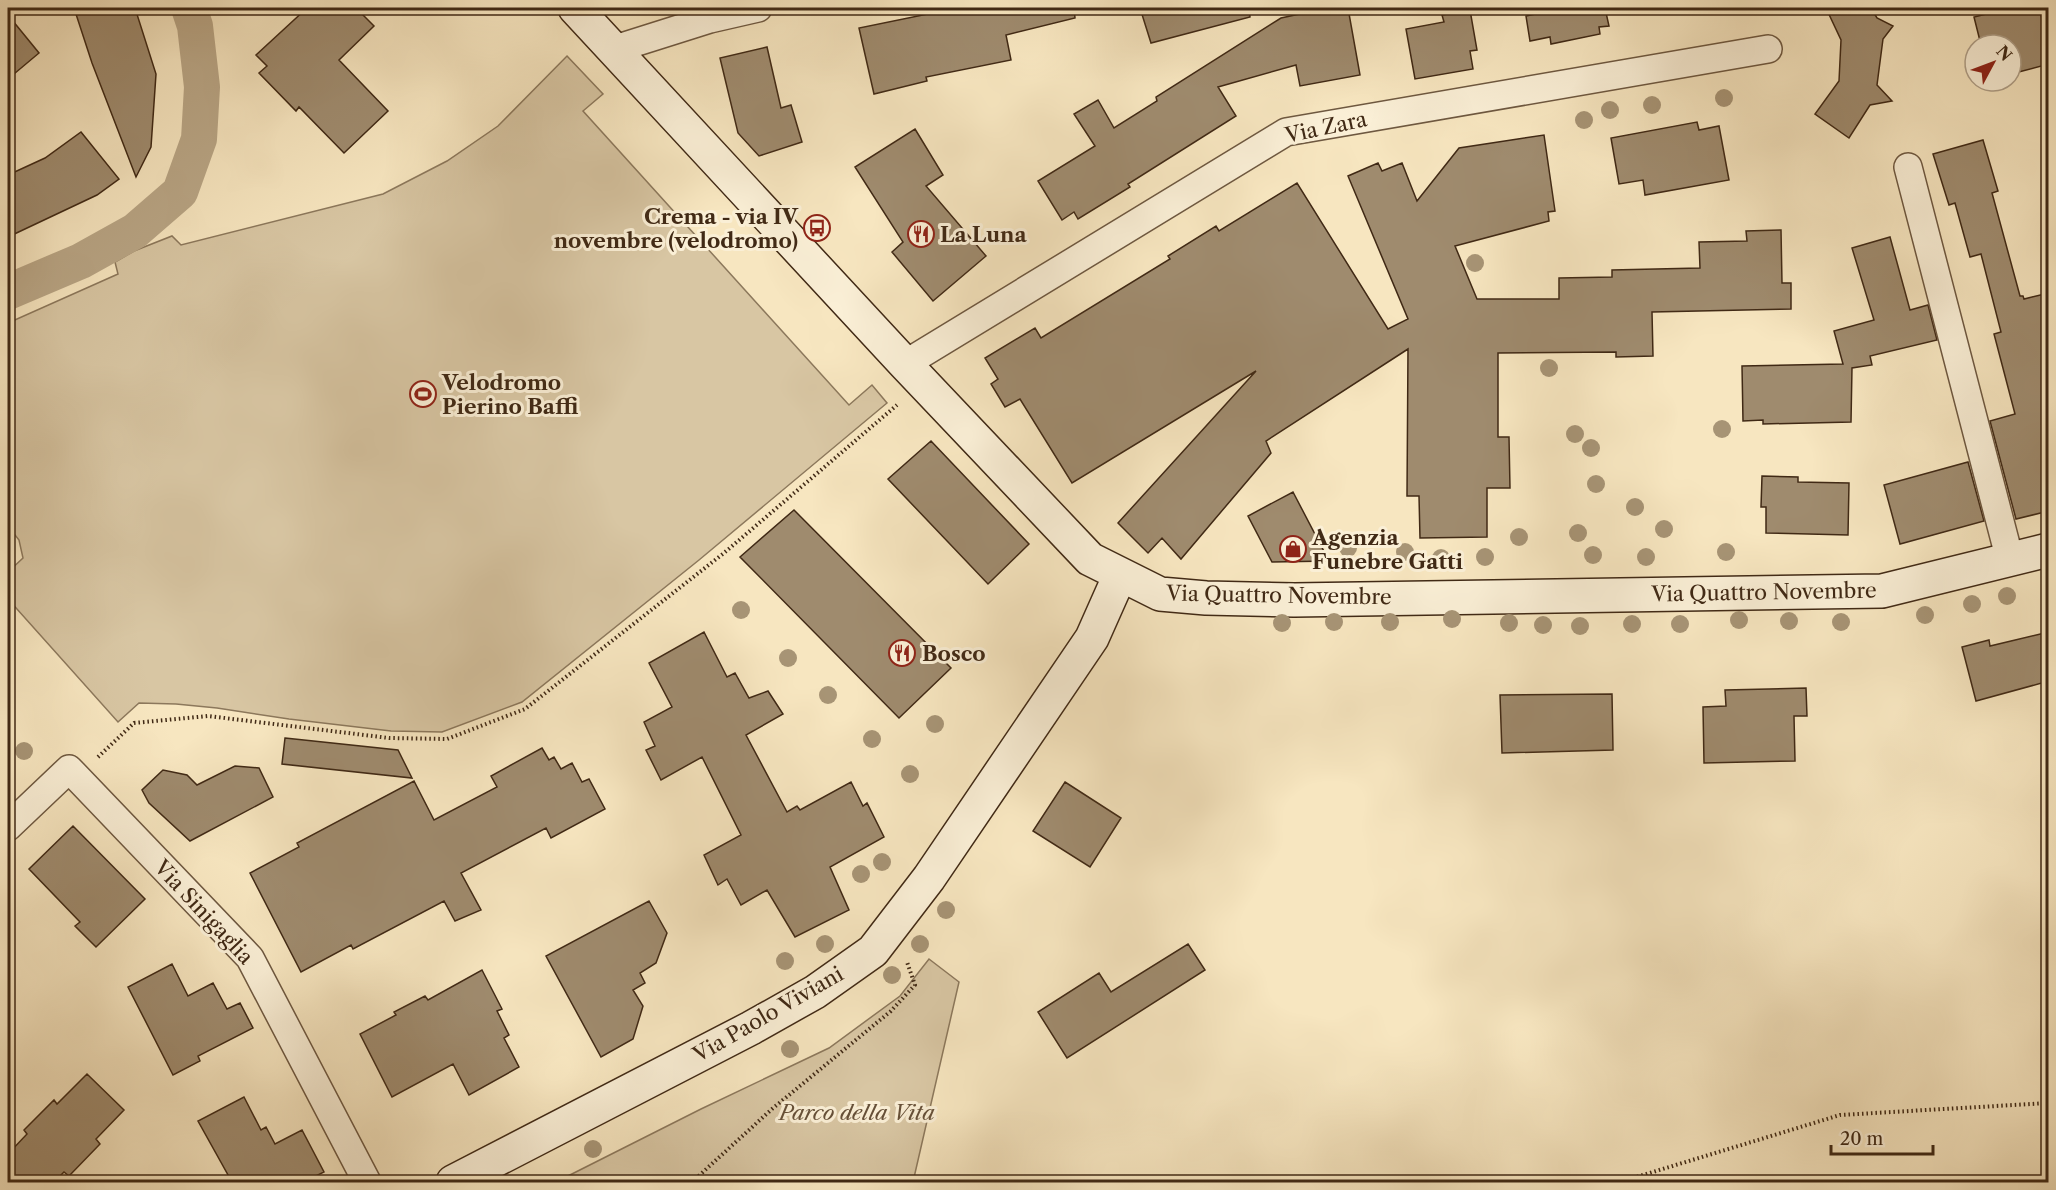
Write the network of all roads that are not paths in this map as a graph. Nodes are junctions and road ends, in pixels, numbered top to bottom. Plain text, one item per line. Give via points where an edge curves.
1 (575, 8) edge
2 (758, 8) edge
3 (615, 49) junction
4 (1768, 49) dead end
5 (1908, 167) dead end
6 (914, 373) junction
7 (2049, 550) edge
8 (2010, 560) junction
9 (1120, 575) junction
10 (8, 827) edge
11 (367, 1182) edge
12 (453, 1182) edge

1 - 3 street, Via Quattro Novembre
2 - 3 street
3 - 6 street, Via Quattro Novembre
4 - 6 street, Via Zara via 1286,132
5 - 8 street
6 - 9 street, Via Quattro Novembre via 1090,559
7 - 8 street, Via Quattro Novembre
8 - 9 street, Via Quattro Novembre via 1882,591 1294,600 1160,594
9 - 12 street, Via Paolo Viviani via 1092,638 929,878 873,951 815,992 751,1028
10 - 11 street, Via Sinigaglia via 69,769 250,958

